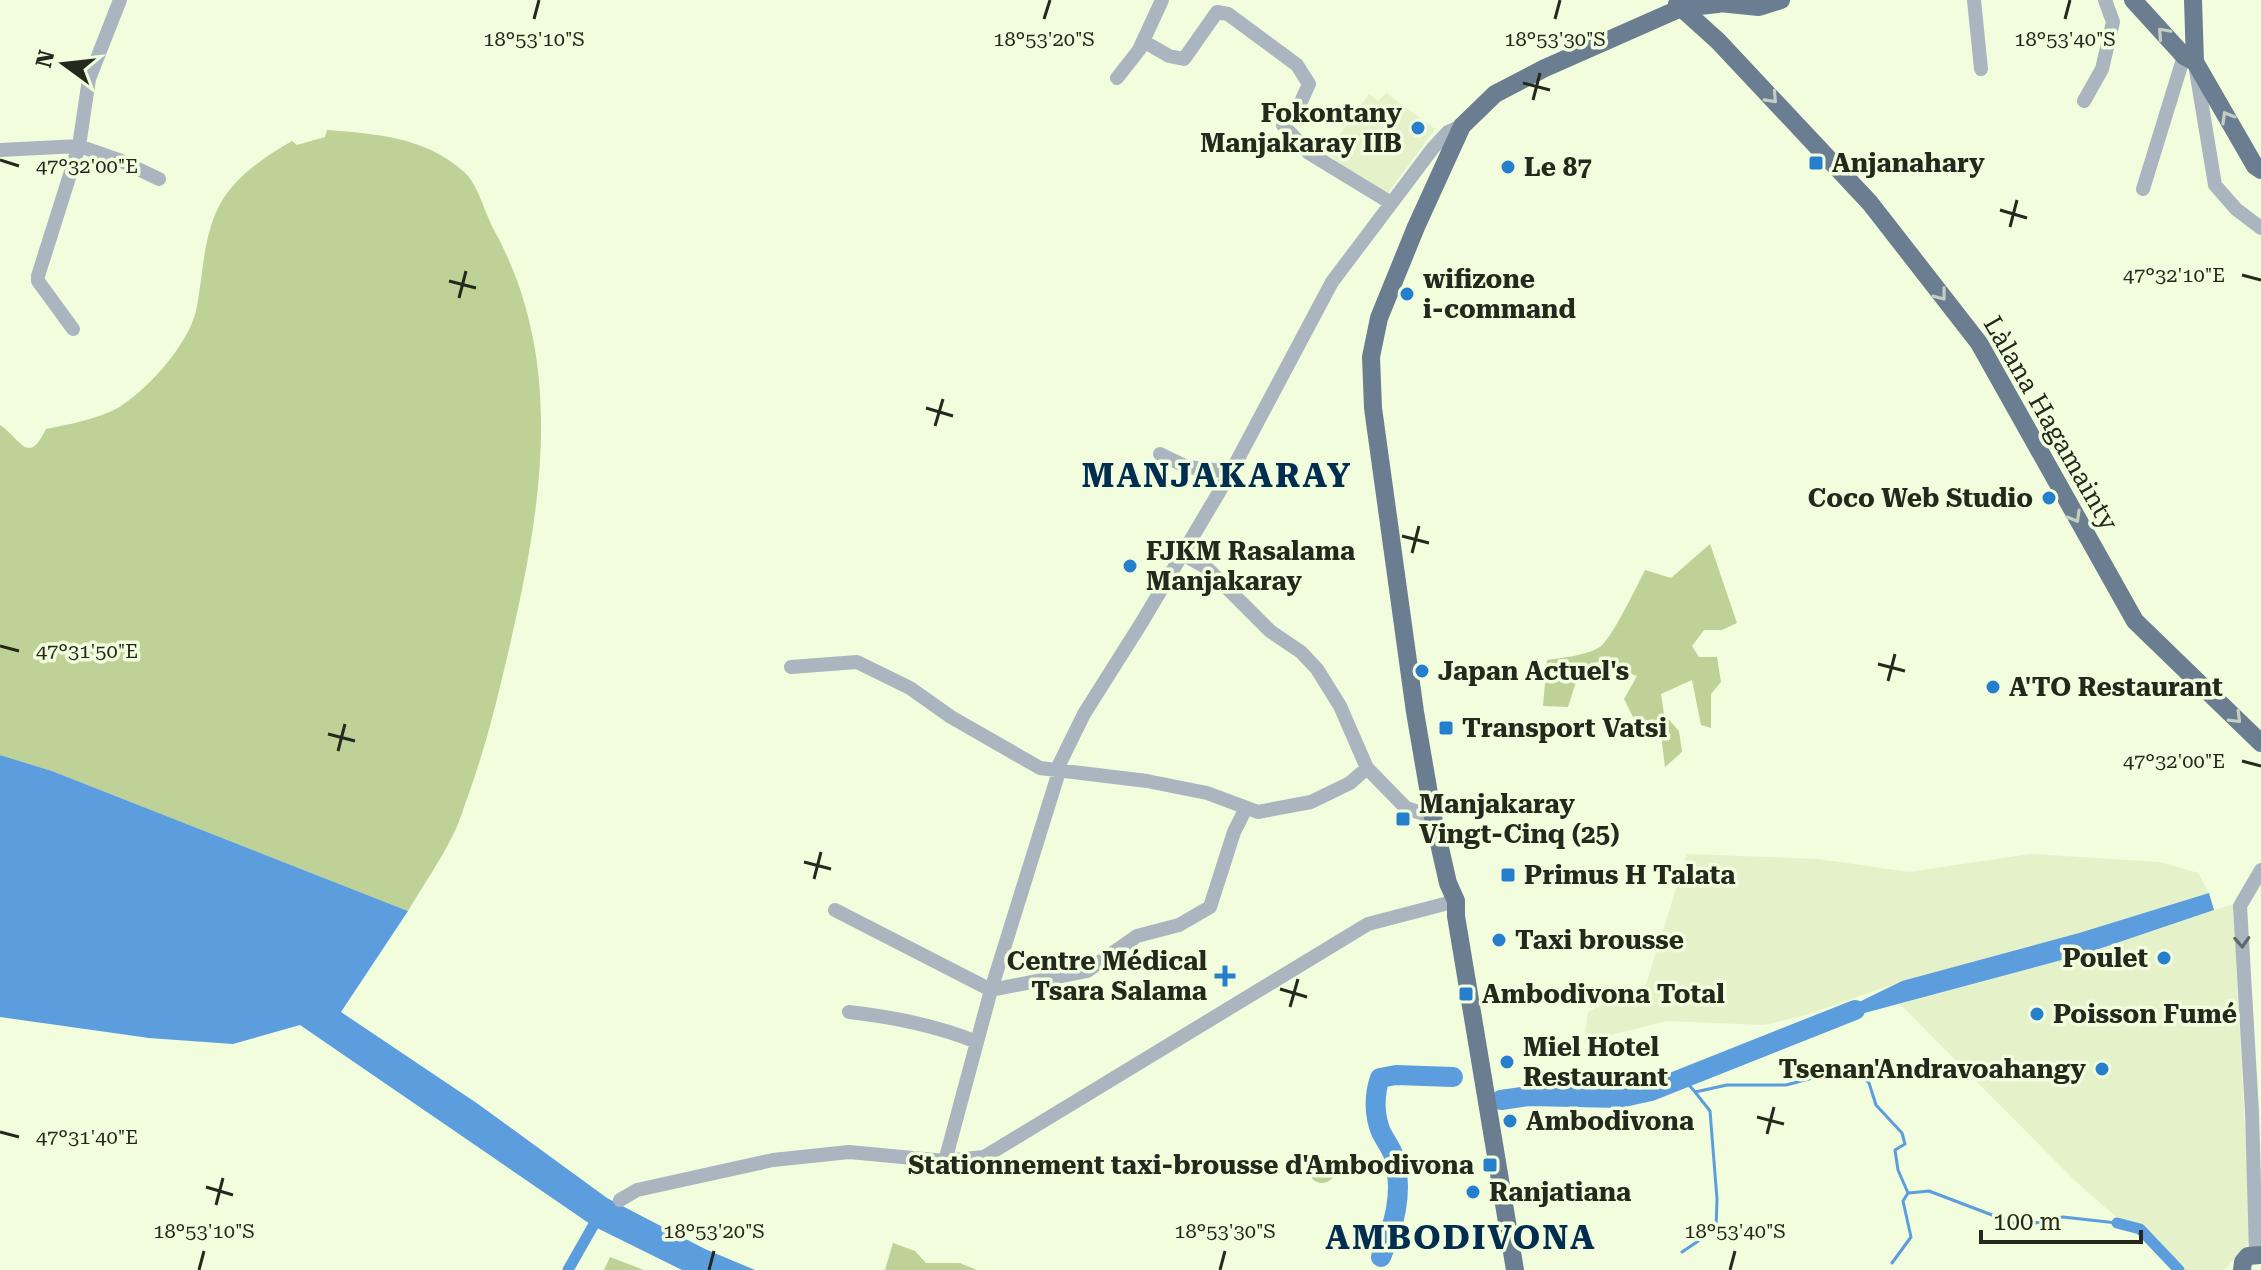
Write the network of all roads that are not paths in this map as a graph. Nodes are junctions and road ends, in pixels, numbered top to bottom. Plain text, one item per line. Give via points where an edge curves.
1 (120, 0) edge
2 (1162, 0) edge
3 (1660, 0) edge
4 (1781, 0) edge
5 (1974, 0) edge
6 (2105, 0) edge
7 (2133, 0) edge
8 (2193, 0) edge
9 (1674, 2) edge
10 (1719, 3) edge
11 (1698, 22) junction
12 (1636, 26) junction
13 (1143, 41) junction
14 (1718, 41) junction
15 (2190, 59) junction
16 (1981, 69) dead end
17 (1117, 78) dead end
18 (2084, 101) dead end
19 (1462, 126) junction
20 (79, 146) junction
21 (0, 150) edge
22 (2261, 170) edge
23 (159, 179) dead end
24 (2143, 189) dead end
25 (1391, 203) junction
26 (2261, 228) edge
27 (73, 329) dead end
28 (1160, 454) dead end
29 (1231, 472) junction
30 (1182, 554) junction
31 (791, 667) dead end
32 (2261, 743) edge
33 (1367, 768) junction
34 (1056, 771) junction
35 (1246, 808) junction
36 (1433, 817) junction
37 (2261, 870) edge
38 (1451, 902) junction
39 (835, 910) dead end
40 (991, 990) junction
41 (849, 1012) dead end
42 (977, 1042) junction
43 (945, 1161) junction
44 (620, 1200) dead end
45 (1500, 1214) junction
46 (2258, 1254) edge
47 (1505, 1270) edge
48 (1515, 1270) edge
49 (2241, 1270) edge

1 - 20 street via 89,79
2 - 13 street
3 - 12 main road via 1660,9
4 - 10 main road via 1759,7
5 - 16 street
6 - 18 street via 2113,22 2102,69
15 -> 7 main road
8 - 15 main road
9 - 10 main road
9 - 11 main road, Làlana Hagamainty
9 - 12 main road
10 - 14 main road via 1711,20
11 - 12 main road via 1674,12
11 - 14 main road, Làlana Hagamainty
12 - 19 main road via 1495,94
13 - 17 street
13 - 25 street via 1184,59 1217,12 1228,14 1297,65 1309,84 1283,125 1309,153
14 -> 32 main road, Làlana Hagamainty via 1870,203 1979,343 2135,621
22 -> 15 main road
15 - 24 street
15 - 26 street via 2215,185
19 - 25 street via 1433,148
19 - 36 main road via 1379,318 1371,357 1373,408
20 - 21 street
20 - 23 street
20 - 27 street via 38,276
25 - 29 street via 1332,282
28 - 29 street via 1187,467
29 - 30 street
30 - 33 street via 1207,568 1317,669
30 - 34 street via 1084,714
31 - 34 street via 857,662 910,688 1040,768
33 - 35 street via 1311,802 1258,812
33 - 36 street via 1406,808
34 - 35 street via 1147,781 1207,793
34 - 40 street
35 - 40 street via 1210,907 1179,925 1137,936 1087,971
36 - 38 main road
37 -> 46 street via 2240,906
38 - 43 street via 1368,924 984,1157
38 - 45 main road
39 - 40 street
40 - 42 street
41 - 42 street via 901,1018
42 - 43 street
43 - 44 street via 849,1152 773,1160 637,1190
45 - 47 main road
45 - 48 main road
46 - 49 main road via 2248,1256

